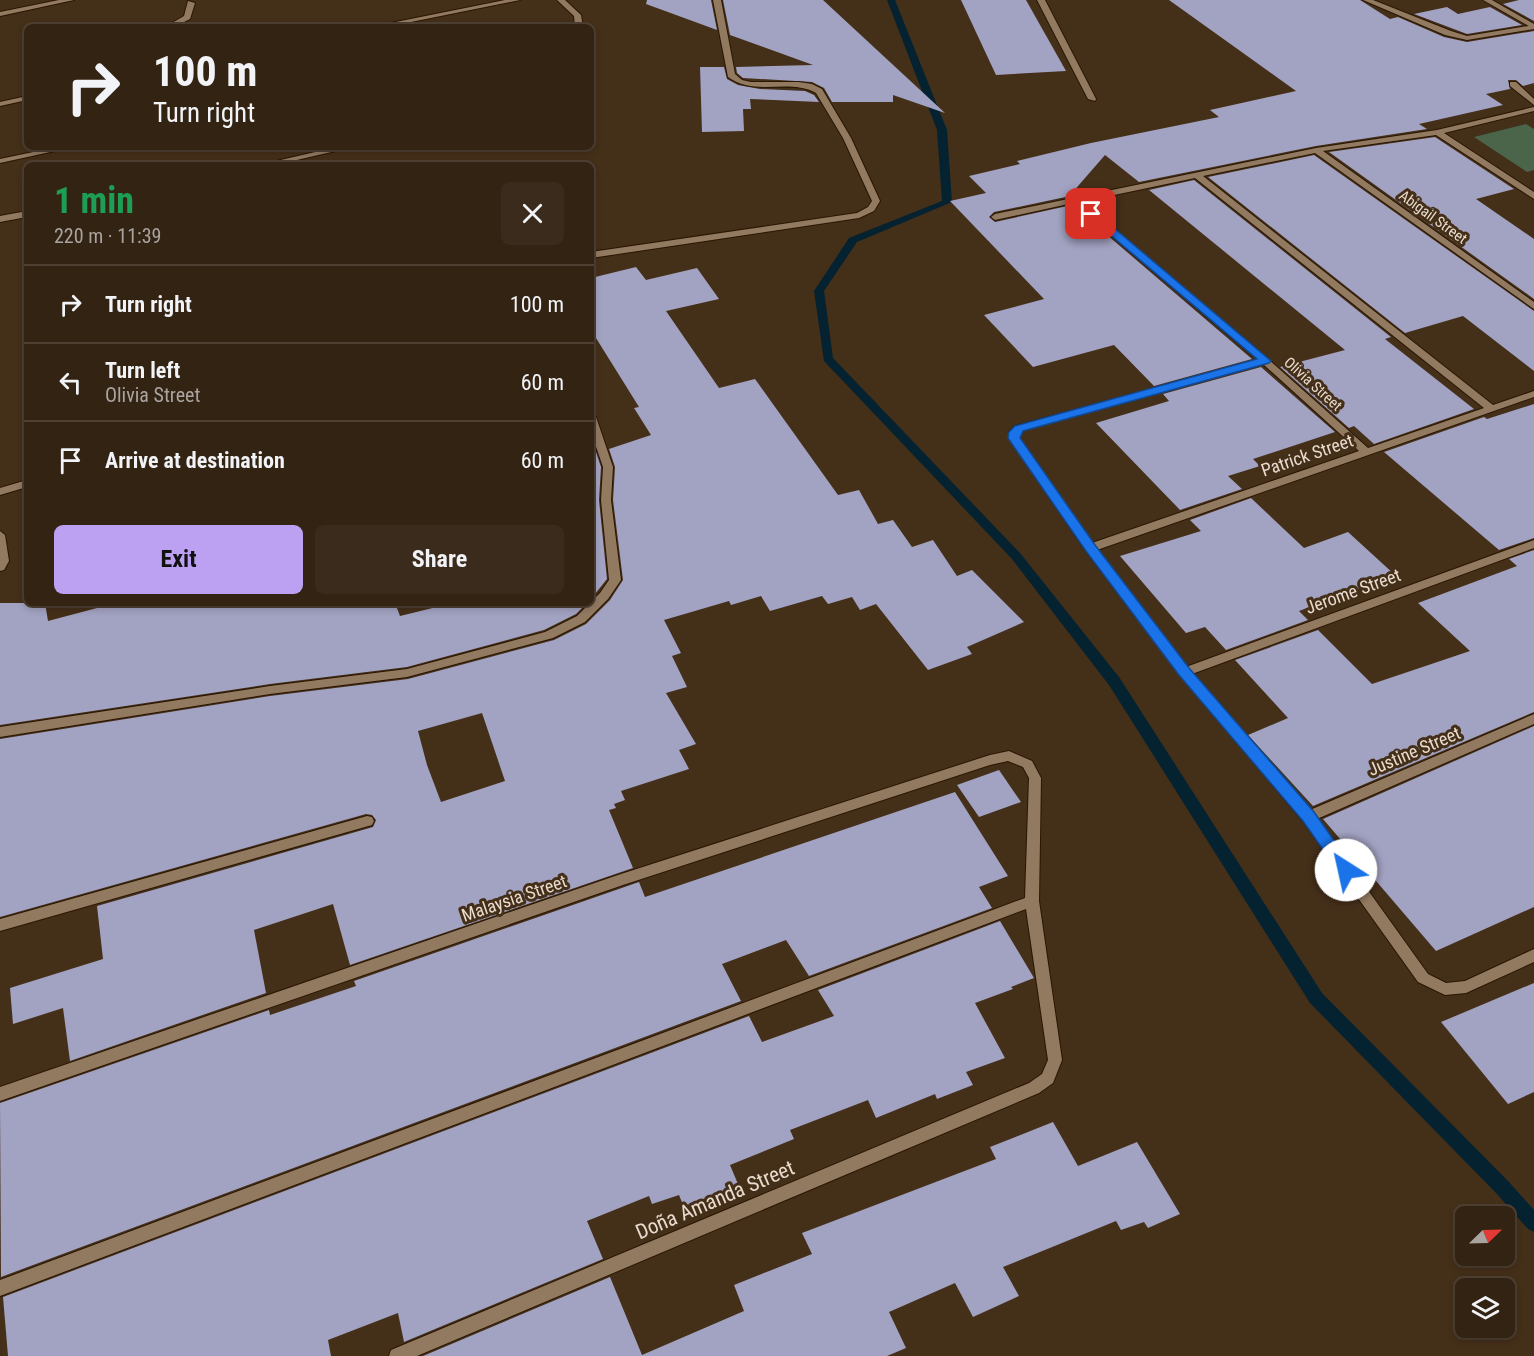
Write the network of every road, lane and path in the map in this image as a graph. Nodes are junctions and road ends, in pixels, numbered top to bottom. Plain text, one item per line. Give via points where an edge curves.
1 (70, 0) edge
2 (516, 0) edge
3 (561, 0) edge
4 (717, 0) edge
5 (1041, 0) edge
6 (1367, 0) edge
7 (1487, 0) edge
8 (191, 3) dead end
9 (0, 14) edge
10 (174, 24) edge
11 (391, 24) edge
12 (578, 24) edge
13 (1534, 27) edge
14 (1513, 84) dead end
15 (24, 99) edge
16 (1092, 99) dead end
17 (1534, 103) edge
18 (0, 104) edge
19 (1534, 109) edge
20 (1437, 132) junction
21 (54, 150) edge
22 (335, 150) edge
23 (1316, 150) junction
24 (0, 161) edge
25 (277, 162) edge
26 (1195, 174) junction
27 (1534, 196) edge
28 (1074, 200) junction
29 (24, 214) edge
30 (994, 217) dead end
31 (0, 219) edge
32 (594, 255) edge
33 (1534, 306) edge
34 (1265, 361) junction
35 (1534, 394) edge
36 (1491, 408) junction
37 (594, 426) edge
38 (1366, 452) junction
39 (24, 484) edge
40 (0, 492) edge
41 (0, 535) edge
42 (1534, 544) edge
43 (1090, 548) junction
44 (0, 567) edge
45 (594, 606) edge
46 (594, 606) edge
47 (1184, 672) junction
48 (1534, 719) edge
49 (0, 732) edge
50 (1308, 817) junction
51 (367, 821) dead end
52 (1032, 901) junction
53 (0, 925) edge
54 (1534, 955) edge
55 (0, 1094) edge
56 (0, 1288) edge
57 (397, 1356) edge

1 - 9 street
2 - 11 street
3 - 12 street via 577,15
4 - 32 street via 731,75 748,85 805,85 818,90 856,154 876,201 859,215
5 - 16 street
6 - 13 street via 1467,38
7 - 13 street
8 - 10 street via 187,17
14 - 17 street
15 - 18 street
19 - 20 street
20 - 23 street
20 - 27 street
21 - 24 street
22 - 25 street
23 - 26 street
23 - 33 street, Abigail Street
26 - 28 street
26 - 36 street
28 - 30 street
28 - 34 street, Olivia Street
29 - 31 street
34 - 38 street, Olivia Street
34 - 43 street via 1014,432 1017,443
35 - 36 street, Patrick Street
36 - 38 street, Patrick Street
37 - 46 street via 608,467 606,500 615,580
38 - 43 street, Patrick Street
39 - 40 street
41 - 44 street
42 - 47 street, Jerome Street
43 - 47 street
45 - 49 street via 580,619 549,635 407,673
47 - 50 street
48 - 50 street, Justine Street
50 - 54 street via 1423,978 1445,989 1466,987
51 - 53 street
52 - 55 street, Malaysia Street via 1035,778 1028,764 1009,756 621,880
52 - 56 street
52 - 57 street, Doña Amanda Street via 1055,1060 1048,1078 1034,1088

